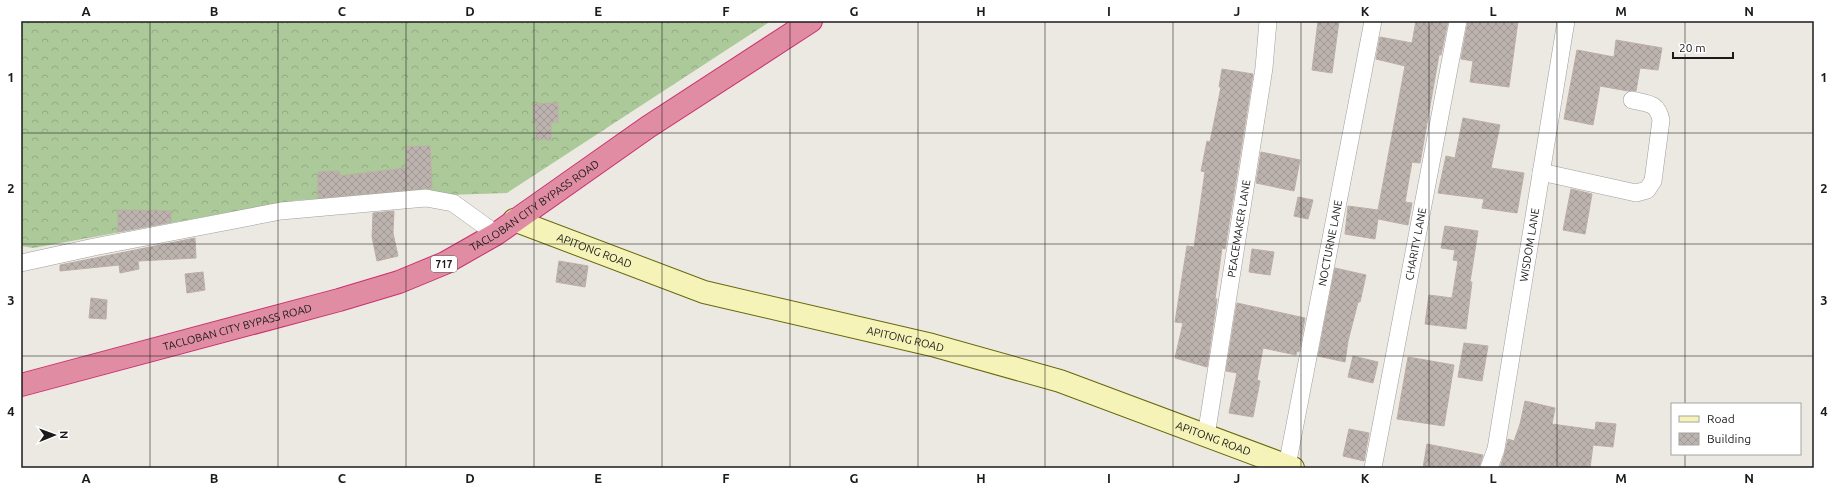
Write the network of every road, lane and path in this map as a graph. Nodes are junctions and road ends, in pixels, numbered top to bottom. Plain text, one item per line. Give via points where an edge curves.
1 (811, 21) edge
2 (1268, 21) edge
3 (1373, 21) edge
4 (1458, 21) edge
5 (1566, 21) edge
6 (1632, 100) dead end
7 (1541, 172) junction
8 (514, 220) junction
9 (496, 234) junction
10 (21, 263) edge
11 (21, 385) edge
12 (1206, 436) junction
13 (1290, 467) edge
14 (1373, 468) edge
15 (1489, 468) edge

1 - 8 highway, TACLOBAN CITY BYPASS ROAD / 717 via 648,127
2 - 12 street, PEACEMAKER LANE via 1264,68
3 - 13 street, NOCTURNE LANE
4 - 14 street, CHARITY LANE
5 - 7 street, WISDOM LANE
6 - 7 street via 1659,110 1661,120 1653,181 1648,190 1636,193
7 - 15 street, WISDOM LANE via 1496,449
8 - 9 highway, TACLOBAN CITY BYPASS ROAD / 717
8 - 12 street, APITONG ROAD via 704,292 932,345 1052,379
9 - 10 street via 453,203 426,198 281,211
9 - 11 highway, TACLOBAN CITY BYPASS ROAD / 717 via 445,263 399,282
12 - 13 street, APITONG ROAD

